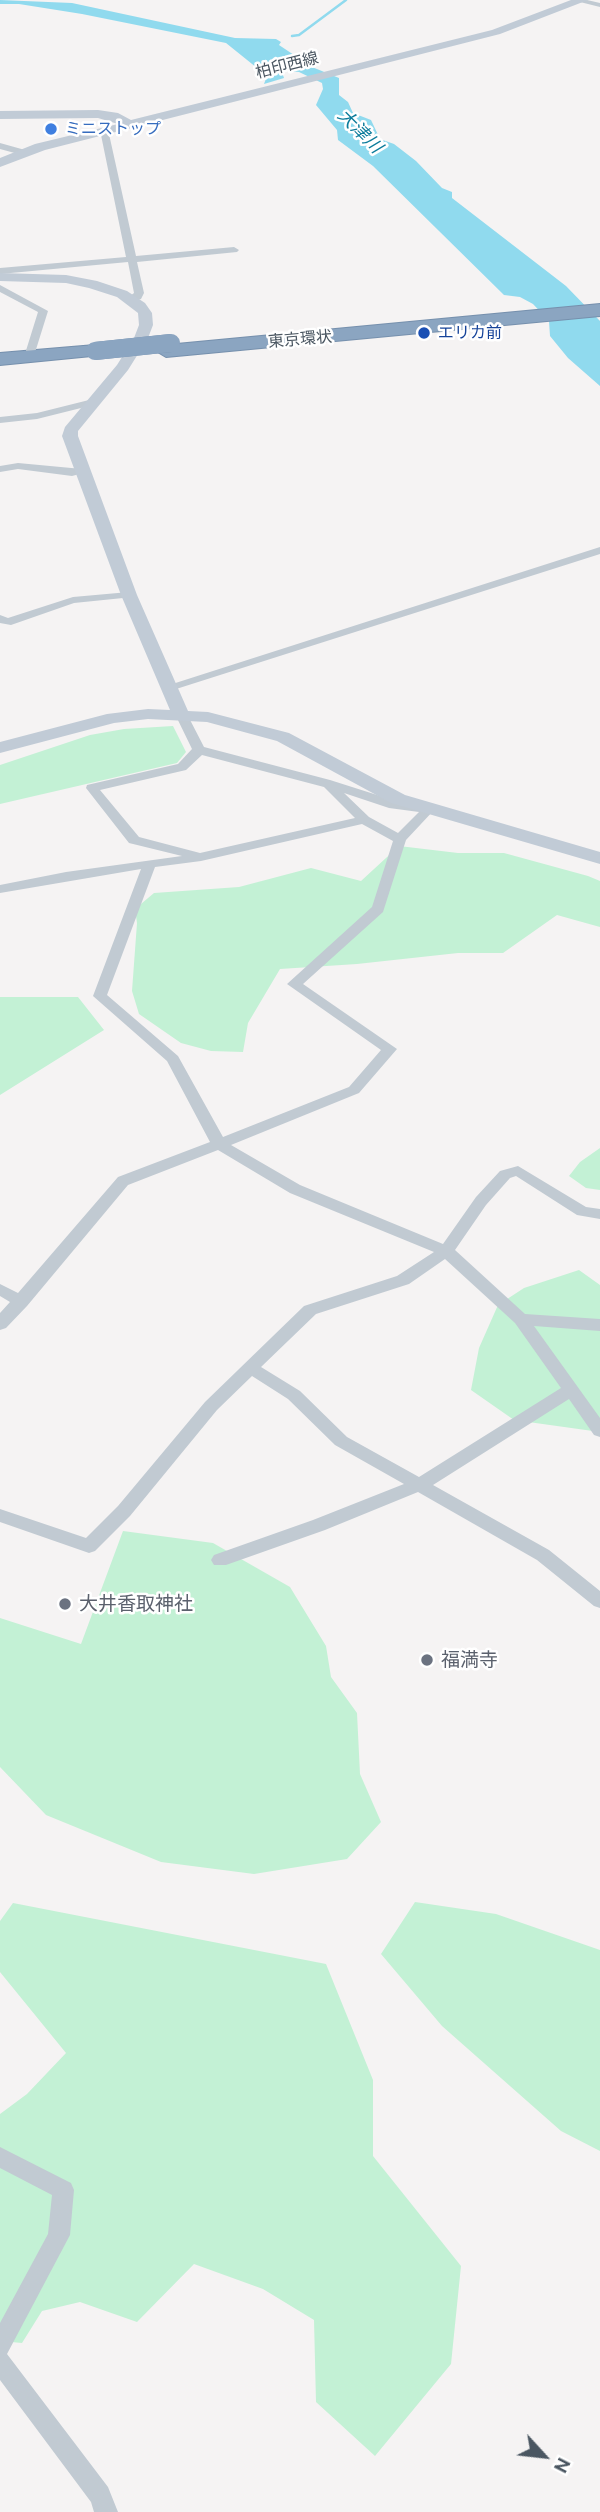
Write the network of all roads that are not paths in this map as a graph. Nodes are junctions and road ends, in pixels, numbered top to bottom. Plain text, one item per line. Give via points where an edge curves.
1 (579, 0) edge
2 (600, 5) edge
3 (0, 115) edge
4 (128, 124) junction
5 (101, 132) junction
6 (0, 146) edge
7 (22, 152) junction
8 (0, 163) edge
9 (234, 250) dead end
10 (132, 259) junction
11 (0, 271) edge
12 (0, 277) edge
13 (0, 289) edge
14 (131, 299) junction
15 (600, 304) edge
16 (600, 310) edge
17 (509, 316) junction
18 (95, 354) junction
19 (29, 357) junction
20 (0, 359) edge
21 (0, 366) edge
22 (93, 402) junction
23 (0, 420) edge
24 (0, 469) edge
25 (82, 472) junction
26 (600, 550) edge
27 (129, 595) junction
28 (0, 619) edge
29 (169, 687) junction
30 (181, 715) junction
31 (0, 748) edge
32 (199, 750) junction
33 (335, 765) junction
34 (307, 778) junction
35 (326, 783) junction
36 (429, 809) junction
37 (364, 820) junction
38 (400, 839) junction
39 (597, 853) edge
40 (201, 857) junction
41 (149, 866) junction
42 (0, 890) edge
43 (219, 1144) junction
44 (600, 1214) edge
45 (446, 1251) junction
46 (0, 1289) edge
47 (21, 1302) junction
48 (521, 1319) junction
49 (0, 1324) edge
50 (600, 1325) edge
51 (251, 1367) junction
52 (571, 1390) junction
53 (600, 1431) edge
54 (419, 1485) junction
55 (0, 1515) edge
56 (220, 1560) dead end
57 (600, 1601) edge
58 (0, 2157) edge
59 (0, 2346) edge
60 (0, 2362) edge
61 (106, 2512) edge

1 - 2 street
1 - 4 street, 柏印西線 via 496,32
3 - 4 street via 99,114
4 - 5 street, 柏印西線
5 - 7 street, 柏印西線
5 - 10 street
6 - 7 street
7 - 8 street, 柏印西線
9 - 10 street
10 - 11 street
10 - 14 street via 139,293
12 - 14 street via 80,281
13 - 19 street via 43,311
14 - 22 street via 145,313 142,338
15 - 17 highway, 東京環状
16 - 17 highway, 東京環状
17 - 18 highway, 東京環状
18 - 19 highway, 東京環状
18 - 21 highway, 東京環状
19 - 20 highway, 東京環状
22 - 23 street
22 - 25 street via 70,430
24 - 25 street via 18,466
25 - 27 street
26 - 29 street
27 - 28 street via 73,600 7,622
27 - 29 street
29 - 30 street
30 - 31 street via 113,718
30 - 32 street
30 - 33 street via 240,724 283,737
32 - 34 street
32 - 40 street via 183,768 92,788 134,840
33 - 34 street
33 - 36 street via 373,787
34 - 35 street
35 - 36 street via 394,805
35 - 37 street
36 - 38 street
36 - 39 street
37 - 38 street
37 - 40 street
38 - 43 street via 378,909 294,984 390,1049 354,1090
40 - 41 street
41 - 42 street
41 - 43 street via 100,996 173,1059
43 - 45 street via 295,1189
43 - 47 street via 123,1181
44 - 45 street via 582,1210 517,1171 505,1174 481,1201
45 - 48 street
45 - 51 street via 403,1280 310,1310
46 - 47 street
47 - 49 street
48 - 50 street
48 - 52 street
51 - 54 street via 294,1395 341,1441
51 - 55 street via 89,1546
52 - 53 street
52 - 54 street
54 - 56 street
54 - 57 street via 543,1555
58 - 59 street via 63,2190 59,2235
60 - 61 street via 100,2495

